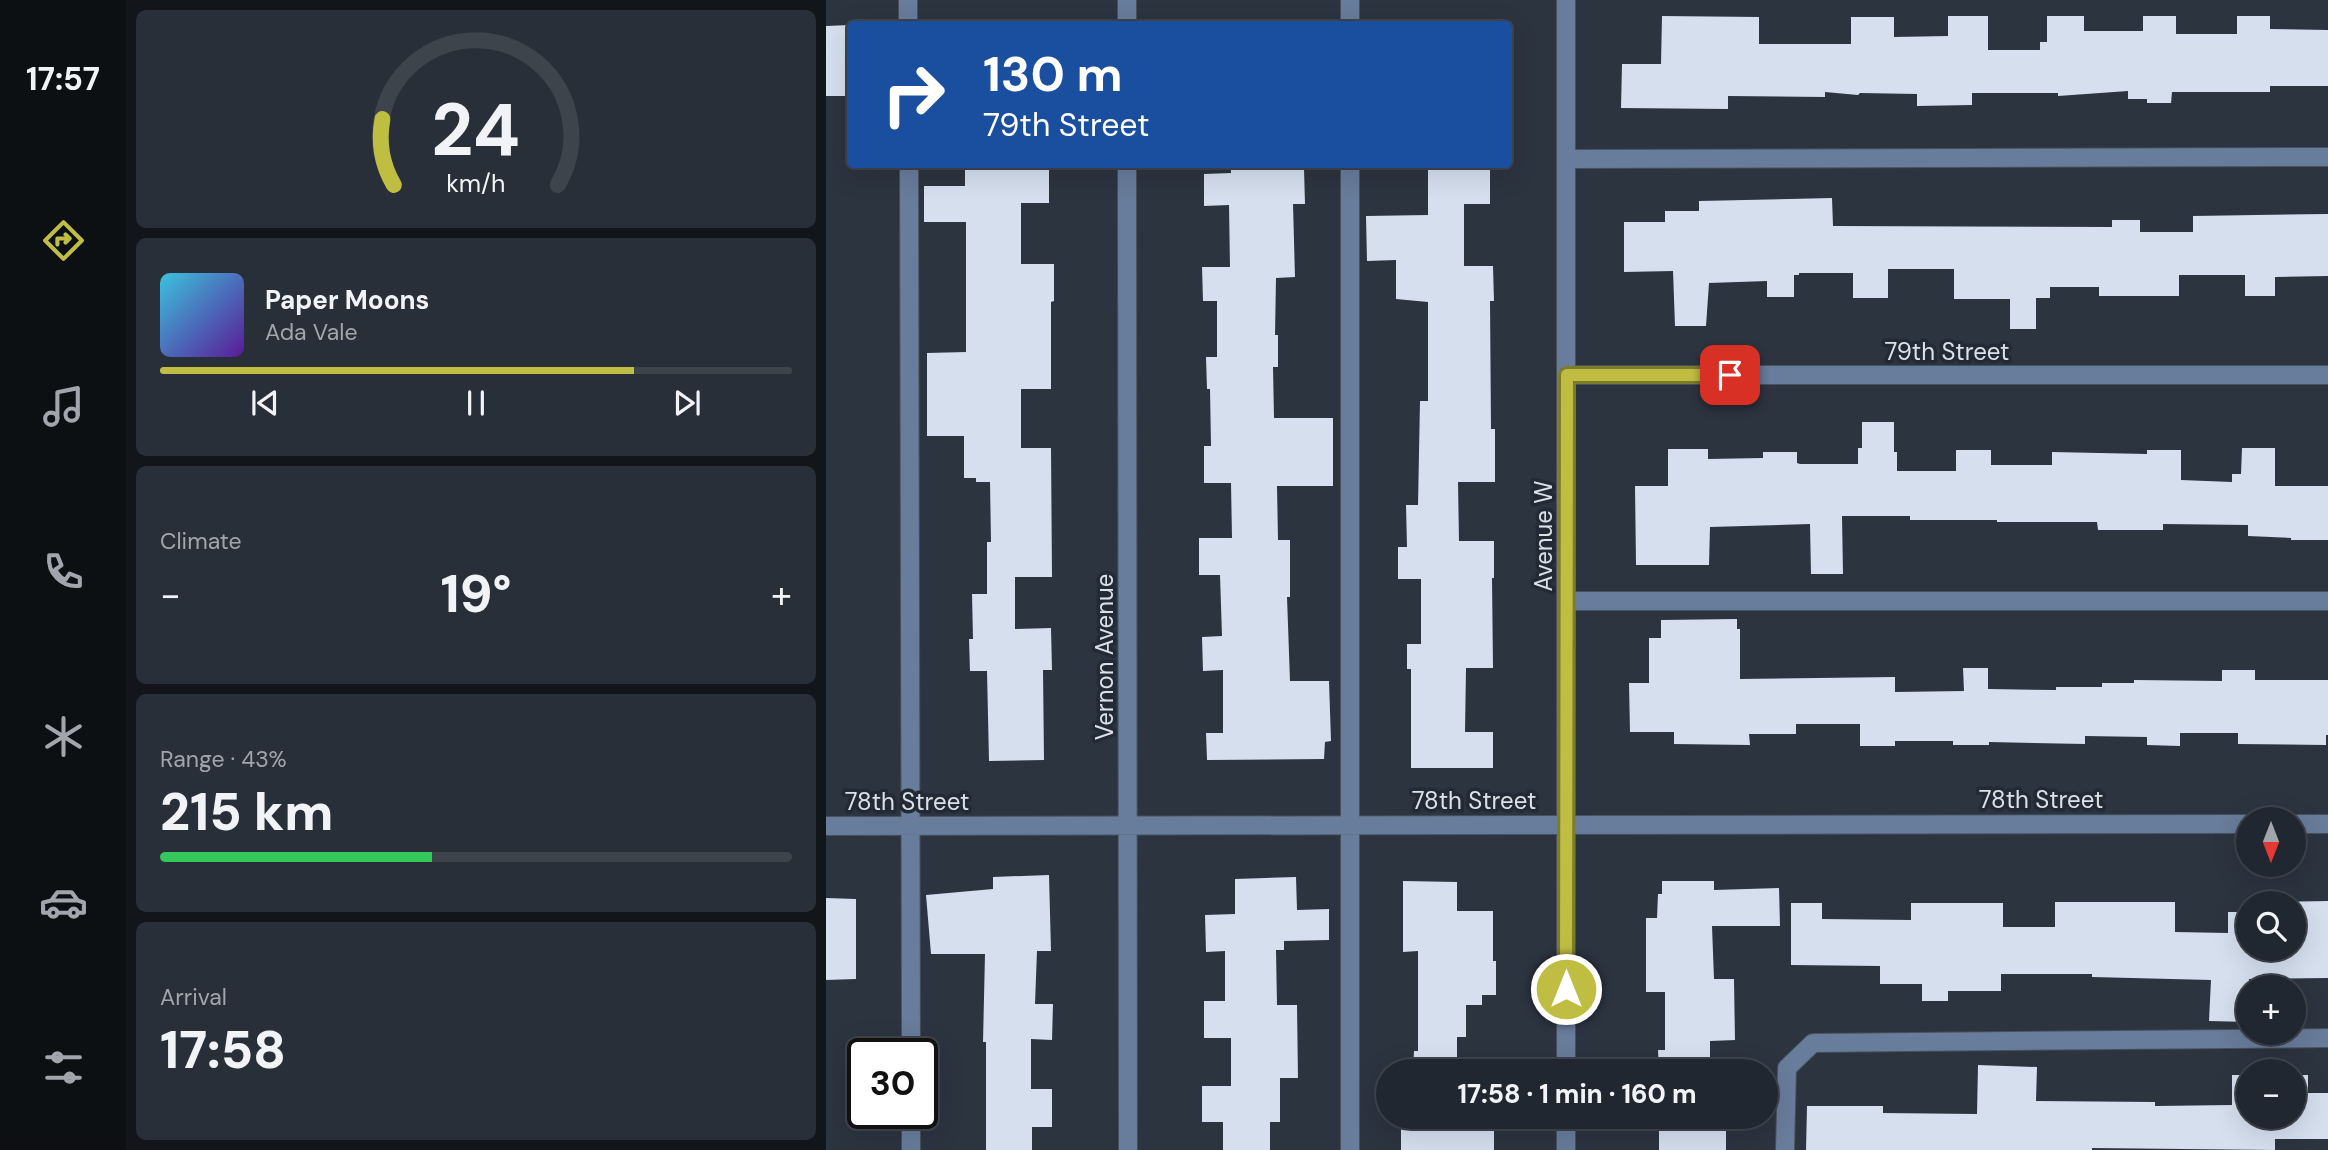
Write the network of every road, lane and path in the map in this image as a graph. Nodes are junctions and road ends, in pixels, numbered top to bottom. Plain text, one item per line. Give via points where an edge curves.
1 (908, 0) edge
2 (1127, 0) edge
3 (1350, 0) edge
4 (1566, 0) edge
5 (908, 21) edge
6 (1127, 21) edge
7 (1350, 21) edge
8 (2328, 157) edge
9 (1567, 159) junction
10 (909, 168) edge
11 (1127, 168) edge
12 (1350, 168) edge
13 (1567, 375) junction
14 (2328, 375) edge
15 (1568, 601) junction
16 (2328, 601) edge
17 (1567, 824) junction
18 (2236, 824) edge
19 (2306, 824) edge
20 (2328, 824) edge
21 (1351, 825) junction
22 (826, 826) edge
23 (911, 826) junction
24 (1129, 827) junction
25 (911, 1038) edge
26 (2328, 1038) edge
27 (1566, 1059) edge
28 (911, 1129) edge
29 (1566, 1129) edge
30 (911, 1150) edge
31 (1128, 1150) edge
32 (1350, 1150) edge
33 (1566, 1150) edge
34 (1785, 1150) edge

1 - 5 street
2 - 6 street
3 - 7 street
4 - 9 street, Avenue W
8 - 9 street
9 - 13 street, Avenue W
10 - 23 street
11 - 24 street, Vernon Avenue
12 - 21 street
13 - 14 street, 79th Street
13 - 15 street, Avenue W
15 - 16 street
15 - 17 street, Avenue W
17 - 18 street, 78th Street
17 - 21 street, 78th Street
17 - 27 street, Avenue W
19 - 20 street
21 - 24 street, 78th Street
21 - 32 street
22 - 23 street, 78th Street
23 - 24 street, 78th Street
23 - 25 street
24 - 31 street, Vernon Avenue
26 - 34 street via 1813,1043 1787,1068
28 - 30 street
29 - 33 street

